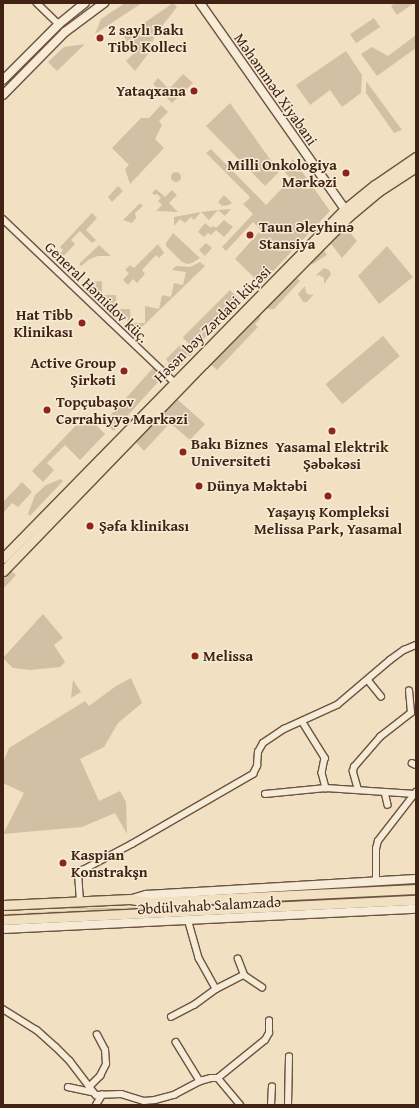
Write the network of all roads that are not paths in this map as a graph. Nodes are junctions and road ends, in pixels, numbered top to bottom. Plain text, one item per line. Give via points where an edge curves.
1 (37, 3) edge
2 (85, 3) edge
3 (104, 3) edge
4 (200, 3) edge
5 (59, 24) junction
6 (3, 80) edge
7 (3, 95) edge
8 (416, 158) edge
9 (416, 167) edge
10 (345, 209) junction
11 (3, 219) edge
12 (174, 382) junction
13 (128, 436) junction
14 (6, 558) edge
15 (3, 571) edge
16 (416, 645) edge
17 (368, 680) junction
18 (409, 691) dead end
19 (382, 696) dead end
20 (302, 722) junction
21 (326, 788) junction
22 (358, 790) junction
23 (385, 792) junction
24 (415, 793) edge
25 (265, 794) dead end
26 (388, 805) dead end
27 (416, 879) edge
28 (376, 881) junction
29 (416, 889) edge
30 (130, 899) junction
31 (416, 900) edge
32 (80, 902) junction
33 (3, 905) edge
34 (416, 909) edge
35 (3, 920) edge
36 (188, 920) junction
37 (3, 929) edge
38 (238, 959) dead end
39 (244, 975) junction
40 (262, 987) dead end
41 (216, 989) junction
42 (3, 1009) edge
43 (171, 1017) dead end
44 (269, 1021) dead end
45 (97, 1035) dead end
46 (176, 1042) dead end
47 (289, 1057) dead end
48 (218, 1078) junction
49 (200, 1081) junction
50 (68, 1087) dead end
51 (272, 1087) dead end
52 (91, 1089) junction
53 (102, 1095) junction
54 (156, 1100) junction
55 (96, 1105) edge
56 (150, 1105) edge
57 (241, 1105) edge
58 (271, 1105) edge
59 (288, 1105) edge

1 - 5 street
2 - 5 main road
3 - 7 main road via 65,32
4 - 10 main road, Məhəmməd Xiyabani
5 - 6 main road
8 - 10 main road, Həsən bəy Zərdabi küçəsi
9 - 13 main road, Həsən bəy Zərdabi küçəsi via 349,216
10 - 12 main road, Həsən bəy Zərdabi küçəsi
11 - 12 street, General Həmidov küç.
12 - 13 main road, Həsən bəy Zərdabi küçəsi
13 - 14 main road, Həsən bəy Zərdabi küçəsi
14 - 15 main road, Həsən bəy Zərdabi küçəsi
16 - 17 street via 390,660
17 - 19 street
17 - 20 street via 337,705
18 - 22 street via 411,713 380,737 354,767
20 - 21 street via 325,758 322,773
20 - 32 street via 284,728 263,743 253,774 83,870 78,876
21 - 22 street
21 - 25 street
22 - 23 street
23 - 24 street
23 - 26 street
24 - 28 street via 378,841
27 - 28 main road, Əbdülvahab Salamzadə
28 - 30 main road, Əbdülvahab Salamzadə via 146,895
29 - 30 main road, Əbdülvahab Salamzadə via 148,902
30 - 32 main road, Əbdülvahab Salamzadə
31 - 35 main road, Əbdülvahab Salamzadə
32 - 33 main road, Əbdülvahab Salamzadə
34 - 36 main road, Əbdülvahab Salamzadə
36 - 37 main road, Əbdülvahab Salamzadə
36 - 41 street via 199,958
38 - 39 street
39 - 40 street
39 - 41 street
41 - 43 street
42 - 52 street via 36,1030 56,1047
44 - 48 street via 269,1033 265,1040
45 - 52 street via 105,1050 106,1064
46 - 49 street
47 - 59 street
48 - 49 street
48 - 57 street
49 - 54 street via 174,1095
50 - 52 street
51 - 58 street
52 - 53 street via 96,1095
53 - 54 street via 121,1094 144,1101
53 - 55 street
54 - 56 street

